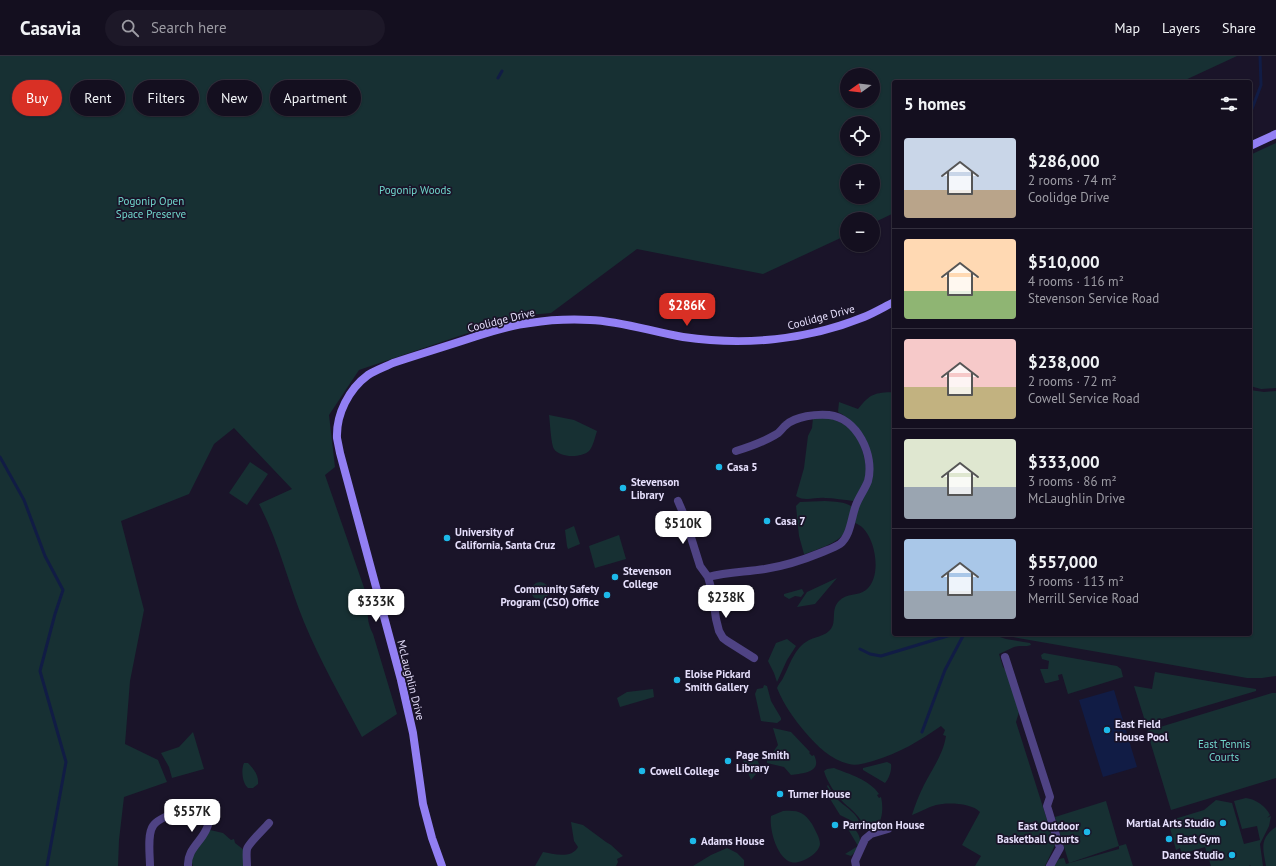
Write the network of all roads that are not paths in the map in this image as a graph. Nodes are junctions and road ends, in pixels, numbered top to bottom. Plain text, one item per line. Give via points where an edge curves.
1 (1276, 134) edge
2 (1252, 145) edge
3 (892, 303) edge
4 (357, 386) joint
5 (736, 451) dead end
6 (678, 501) dead end
7 (708, 577) junction
8 (1006, 657) dead end
9 (754, 658) dead end
10 (269, 823) dead end
11 (888, 829) dead end
12 (150, 866) edge
13 (188, 866) edge
14 (247, 866) edge
15 (442, 866) edge
16 (856, 866) edge
17 (1050, 866) edge

1 - 2 street
3 - 4 street, Coolidge Drive via 840,325 787,338 759,341 682,337 591,320 529,323 496,330 379,369
4 - 15 street, McLaughlin Drive via 341,411 337,438 401,680 413,733 423,804
5 - 7 street via 777,435 786,424 802,417 830,415 849,423 860,437 870,465 869,473 846,538 840,544 794,562
6 - 7 street via 700,566
7 - 9 street via 719,631 723,638
8 - 17 street via 1050,797 1047,806 1060,848
10 - 14 street via 249,846
11 - 16 street via 864,838 855,861
12 - 13 street via 150,831 156,822 173,814 210,805 216,808 212,812 207,829 190,852

